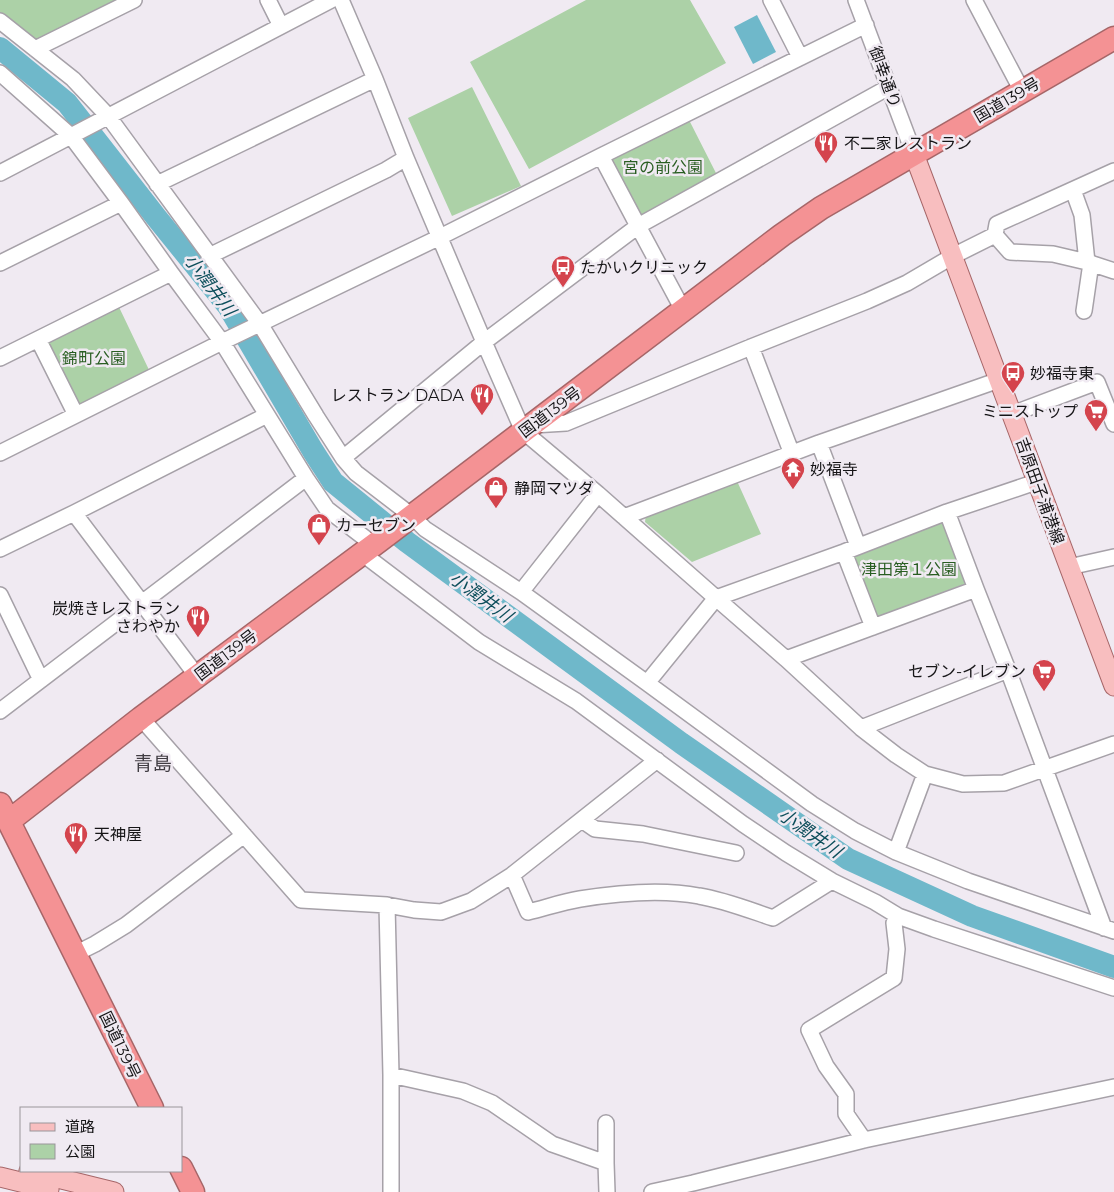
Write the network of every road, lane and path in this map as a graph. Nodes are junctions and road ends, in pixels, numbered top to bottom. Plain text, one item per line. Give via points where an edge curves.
1 (134, 0) edge
2 (268, 0) edge
3 (331, 0) edge
4 (341, 0) edge
5 (771, 0) edge
6 (856, 0) edge
7 (974, 0) edge
8 (0, 21) edge
9 (866, 25) junction
10 (281, 26) junction
11 (1114, 38) edge
12 (35, 49) junction
13 (800, 57) junction
14 (0, 73) edge
15 (375, 79) junction
16 (889, 87) junction
17 (1022, 91) junction
18 (108, 116) junction
19 (71, 136) junction
20 (914, 154) junction
21 (601, 156) junction
22 (406, 158) junction
23 (1114, 170) edge
24 (0, 173) edge
25 (157, 184) junction
26 (1072, 190) junction
27 (121, 204) junction
28 (638, 226) junction
29 (995, 235) junction
30 (440, 237) junction
31 (210, 256) junction
32 (953, 256) junction
33 (0, 263) edge
34 (1089, 263) junction
35 (1114, 271) edge
36 (171, 273) junction
37 (683, 310) junction
38 (1084, 311) dead end
39 (260, 324) junction
40 (38, 339) junction
41 (222, 342) junction
42 (484, 342) junction
43 (750, 347) junction
44 (0, 358) edge
45 (998, 380) junction
46 (1012, 414) junction
47 (76, 415) junction
48 (267, 415) junction
49 (1114, 424) edge
50 (528, 428) junction
51 (819, 444) junction
52 (0, 453) edge
53 (792, 454) junction
54 (343, 458) junction
55 (306, 478) junction
56 (1036, 482) junction
57 (598, 494) junction
58 (947, 512) junction
59 (74, 513) junction
60 (410, 517) junction
61 (624, 518) junction
62 (858, 546) junction
63 (372, 547) junction
64 (0, 549) edge
65 (844, 552) junction
66 (1114, 557) edge
67 (1068, 567) junction
68 (976, 589) junction
69 (521, 592) junction
70 (0, 595) edge
71 (716, 598) junction
72 (142, 603) junction
73 (873, 627) junction
74 (786, 659) junction
75 (1008, 670) junction
76 (197, 676) junction
77 (41, 680) junction
78 (647, 683) junction
79 (1114, 686) edge
80 (0, 711) edge
81 (141, 718) junction
82 (861, 728) junction
83 (1114, 744) edge
84 (657, 760) junction
85 (1045, 769) junction
86 (925, 774) junction
87 (3, 818) edge
88 (582, 820) junction
89 (244, 835) junction
90 (896, 852) junction
91 (736, 853) dead end
92 (512, 875) junction
93 (832, 881) junction
94 (387, 905) junction
95 (898, 916) junction
96 (1109, 930) edge
97 (75, 954) junction
98 (1114, 988) edge
99 (391, 1075) junction
100 (1114, 1087) edge
101 (152, 1107) edge
102 (606, 1123) dead end
103 (864, 1140) junction
104 (606, 1163) junction
105 (0, 1164) edge
106 (20, 1169) edge
107 (182, 1170) edge
108 (33, 1172) edge
109 (0, 1177) edge
110 (674, 1190) edge
111 (60, 1192) edge
112 (114, 1192) edge
113 (193, 1192) edge
114 (391, 1192) edge
115 (607, 1192) edge
116 (652, 1192) edge

1 - 12 street
2 - 10 street
3 - 10 street
4 - 15 street
5 - 13 street
6 - 9 street, 御幸通り
7 - 17 street
8 - 12 street
9 - 13 street
9 - 16 street, 御幸通り
10 - 18 street
11 - 17 highway, 国道139号
12 - 18 street via 73,79
13 - 21 street
14 - 19 street
15 - 22 street
15 - 25 street
16 - 20 street, 御幸通り
16 - 28 street
17 - 20 highway, 国道139号
18 - 19 street
18 - 25 street
19 - 24 street
19 - 27 street
20 - 32 main road, 吉原田子浦港線
20 - 37 highway, 国道139号 via 821,208
21 - 28 street
21 - 30 street
22 - 30 street
22 - 31 street
23 - 26 street
25 - 31 street
26 - 29 street via 997,224
26 - 34 street via 1082,214
27 - 33 street
27 - 36 street
28 - 37 street
28 - 42 street
29 - 32 street
29 - 34 street via 1010,252 1053,254
30 - 39 street
30 - 42 street
31 - 39 street
32 - 43 street via 867,301
32 - 45 main road, 吉原田子浦港線
34 - 35 street
34 - 38 street
36 - 40 street
36 - 41 street
37 - 50 highway, 国道139号
39 - 41 street
39 - 54 street
40 - 44 street
40 - 47 street
41 - 47 street
41 - 48 street
42 - 50 street
42 - 54 street
43 - 50 street via 566,423
43 - 53 street
45 - 46 main road, 吉原田子浦港線
45 - 51 street
46 - 49 street via 1097,382
46 - 56 main road, 吉原田子浦港線
47 - 52 street
48 - 55 street
48 - 59 street
50 - 57 street
50 - 60 highway, 国道139号
51 - 53 street
51 - 62 street
53 - 61 street
54 - 60 street via 356,473
55 - 63 street via 327,509
55 - 72 street
56 - 58 street
56 - 67 main road, 吉原田子浦港線
57 - 61 street
57 - 69 street
58 - 62 street
58 - 68 street
59 - 64 street
59 - 72 street
60 - 63 highway, 国道139号
60 - 69 street
61 - 71 street
62 - 65 street
63 - 76 highway, 国道139号
63 - 84 street via 479,642 576,701
65 - 71 street
65 - 73 street
66 - 67 street
67 - 79 main road, 吉原田子浦港線
68 - 73 street
68 - 75 street
69 - 78 street
70 - 77 street
71 - 74 street
71 - 78 street
72 - 76 street
72 - 77 street
73 - 74 street
74 - 82 street
75 - 82 street
75 - 85 street
76 - 81 highway, 国道139号
77 - 80 street
78 - 90 street via 812,804
81 - 87 highway, 国道139号
81 - 89 street
82 - 86 street
83 - 85 street
84 - 88 street
84 - 93 street via 743,824
85 - 86 street via 1004,783 963,784
85 - 96 street
86 - 90 street
87 - 97 highway, 国道139号
88 - 91 street via 595,829 643,834
88 - 92 street
89 - 94 street via 301,900
89 - 97 street via 126,925
90 - 96 street
92 - 93 street via 528,912 579,899 666,893 700,896 773,918
92 - 94 street via 471,901 441,912
93 - 95 street
94 - 99 street
95 - 98 street
95 - 103 street via 894,923 897,948 894,978 809,1030 826,1066 846,1094 846,1114
97 - 101 highway, 国道139号
99 - 104 street via 463,1091 492,1103 552,1144
99 - 114 street
100 - 103 street
102 - 104 street
103 - 110 street
104 - 115 street
105 - 106 main road
107 - 113 highway
108 - 112 main road
109 - 111 main road
110 - 116 street

